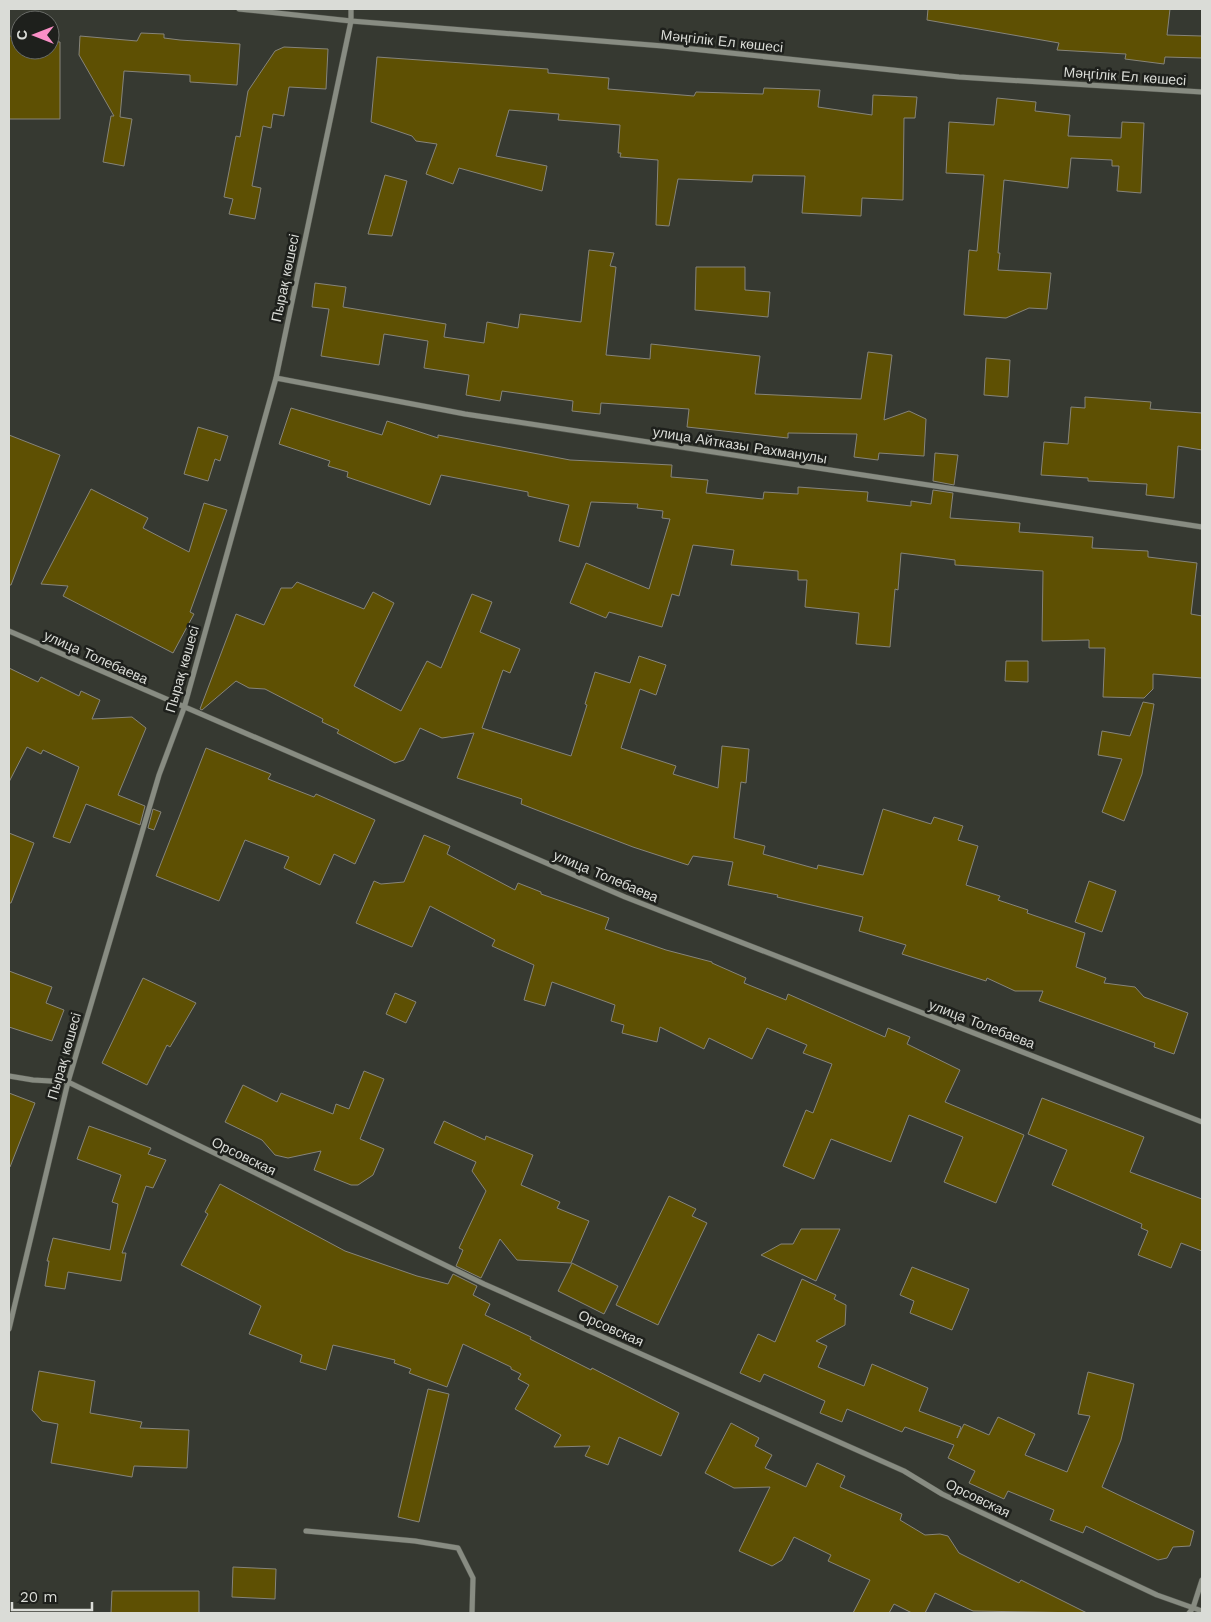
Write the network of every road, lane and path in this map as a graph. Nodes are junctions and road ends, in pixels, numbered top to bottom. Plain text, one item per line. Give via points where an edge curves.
1 (239, 9) edge
2 (351, 9) edge
3 (351, 21) junction
4 (1202, 92) edge
5 (276, 378) junction
6 (1202, 526) edge
7 (9, 631) edge
8 (184, 708) junction
9 (9, 1076) edge
10 (68, 1082) junction
11 (1202, 1122) edge
12 (9, 1329) edge
13 (306, 1531) dead end
14 (1202, 1580) edge
15 (1193, 1608) junction
16 (1202, 1611) edge
17 (472, 1613) edge
18 (1189, 1613) edge

1 - 3 street, Мәңгілік Ел көшесі
2 - 3 street, Пырақ көшесі
3 - 4 street, Мәңгілік Ел көшесі via 644,44 959,77
3 - 5 street, Пырақ көшесі
5 - 6 street, улица Айтказы Рахманулы via 465,414
5 - 8 street, Пырақ көшесі
7 - 8 street, улица Толебаева
8 - 10 street, Пырақ көшесі via 159,775
8 - 11 street, улица Толебаева via 625,897
9 - 10 street, Орсовская
10 - 12 street, Пырақ көшесі
10 - 15 street, Орсовская via 484,1284 904,1471 951,1498 1157,1595
13 - 17 street via 458,1548 473,1578
14 - 15 street
15 - 16 street, Орсовская
15 - 18 street

